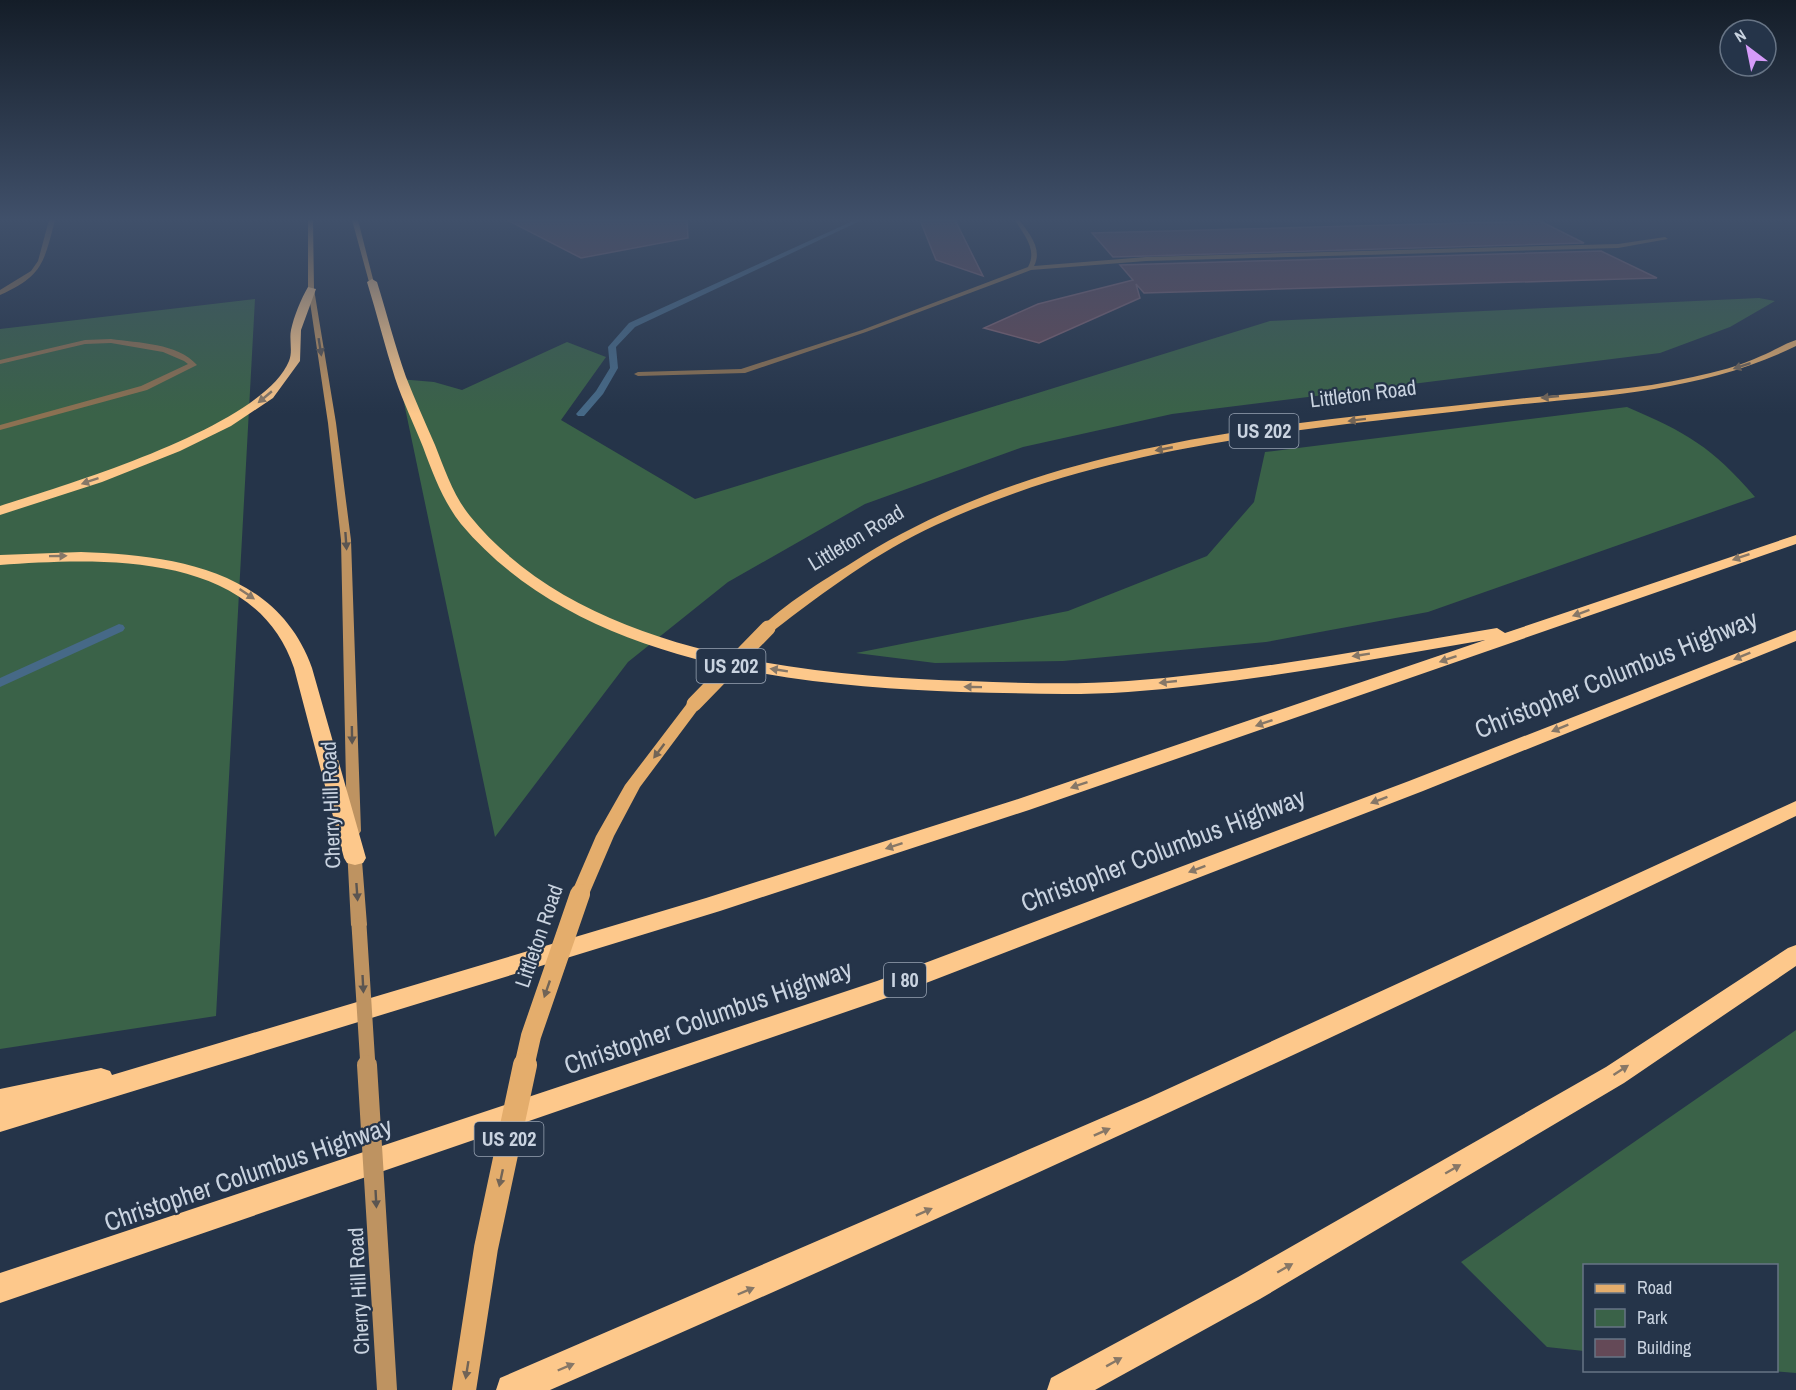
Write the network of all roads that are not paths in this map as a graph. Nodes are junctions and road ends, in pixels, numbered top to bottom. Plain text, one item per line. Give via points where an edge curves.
1 (13, 285) edge
2 (311, 285) edge
3 (373, 285) edge
4 (986, 285) edge
5 (311, 290) junction
6 (0, 293) edge
7 (1796, 343) edge
8 (0, 362) edge
9 (638, 374) dead end
10 (0, 428) edge
11 (0, 512) edge
12 (1796, 538) edge
13 (0, 560) edge
14 (1543, 626) junction
15 (1796, 635) edge
16 (1796, 808) edge
17 (355, 858) junction
18 (1796, 954) edge
19 (223, 1053) junction
20 (0, 1100) edge
21 (0, 1120) edge
22 (0, 1288) edge
23 (387, 1390) edge
24 (464, 1390) edge
25 (512, 1390) edge
26 (1063, 1390) edge

1 - 6 street
2 - 5 main road, Cherry Hill Road
14 -> 3 highway via 1246,674 1128,686 912,686 852,681 686,650 576,610 535,584 466,521 446,490 400,376
4 - 9 street via 742,371
5 -> 11 highway via 296,330 295,361 269,396 227,423 175,448
5 -> 17 main road, Cherry Hill Road via 346,540
7 -> 24 main road, Littleton Road / US 202, bridge via 1751,363 1676,383 1274,430 1079,469 1009,491 932,523 854,566 768,628 694,704 633,785 580,894 531,1036 486,1248
8 - 10 street via 85,342 111,340 165,350 193,365 144,388
12 -> 14 highway
13 -> 17 highway via 87,556 139,560 200,572 251,595 273,615 297,652
14 -> 19 highway via 1022,805
15 -> 22 highway, Christopher Columbus Highway / I 80 via 1416,786 886,988
25 -> 16 highway via 776,1278 1140,1114
17 -> 23 main road, Cherry Hill Road, bridge
26 -> 18 highway via 1249,1288 1615,1075
19 - 20 highway
19 - 21 highway

